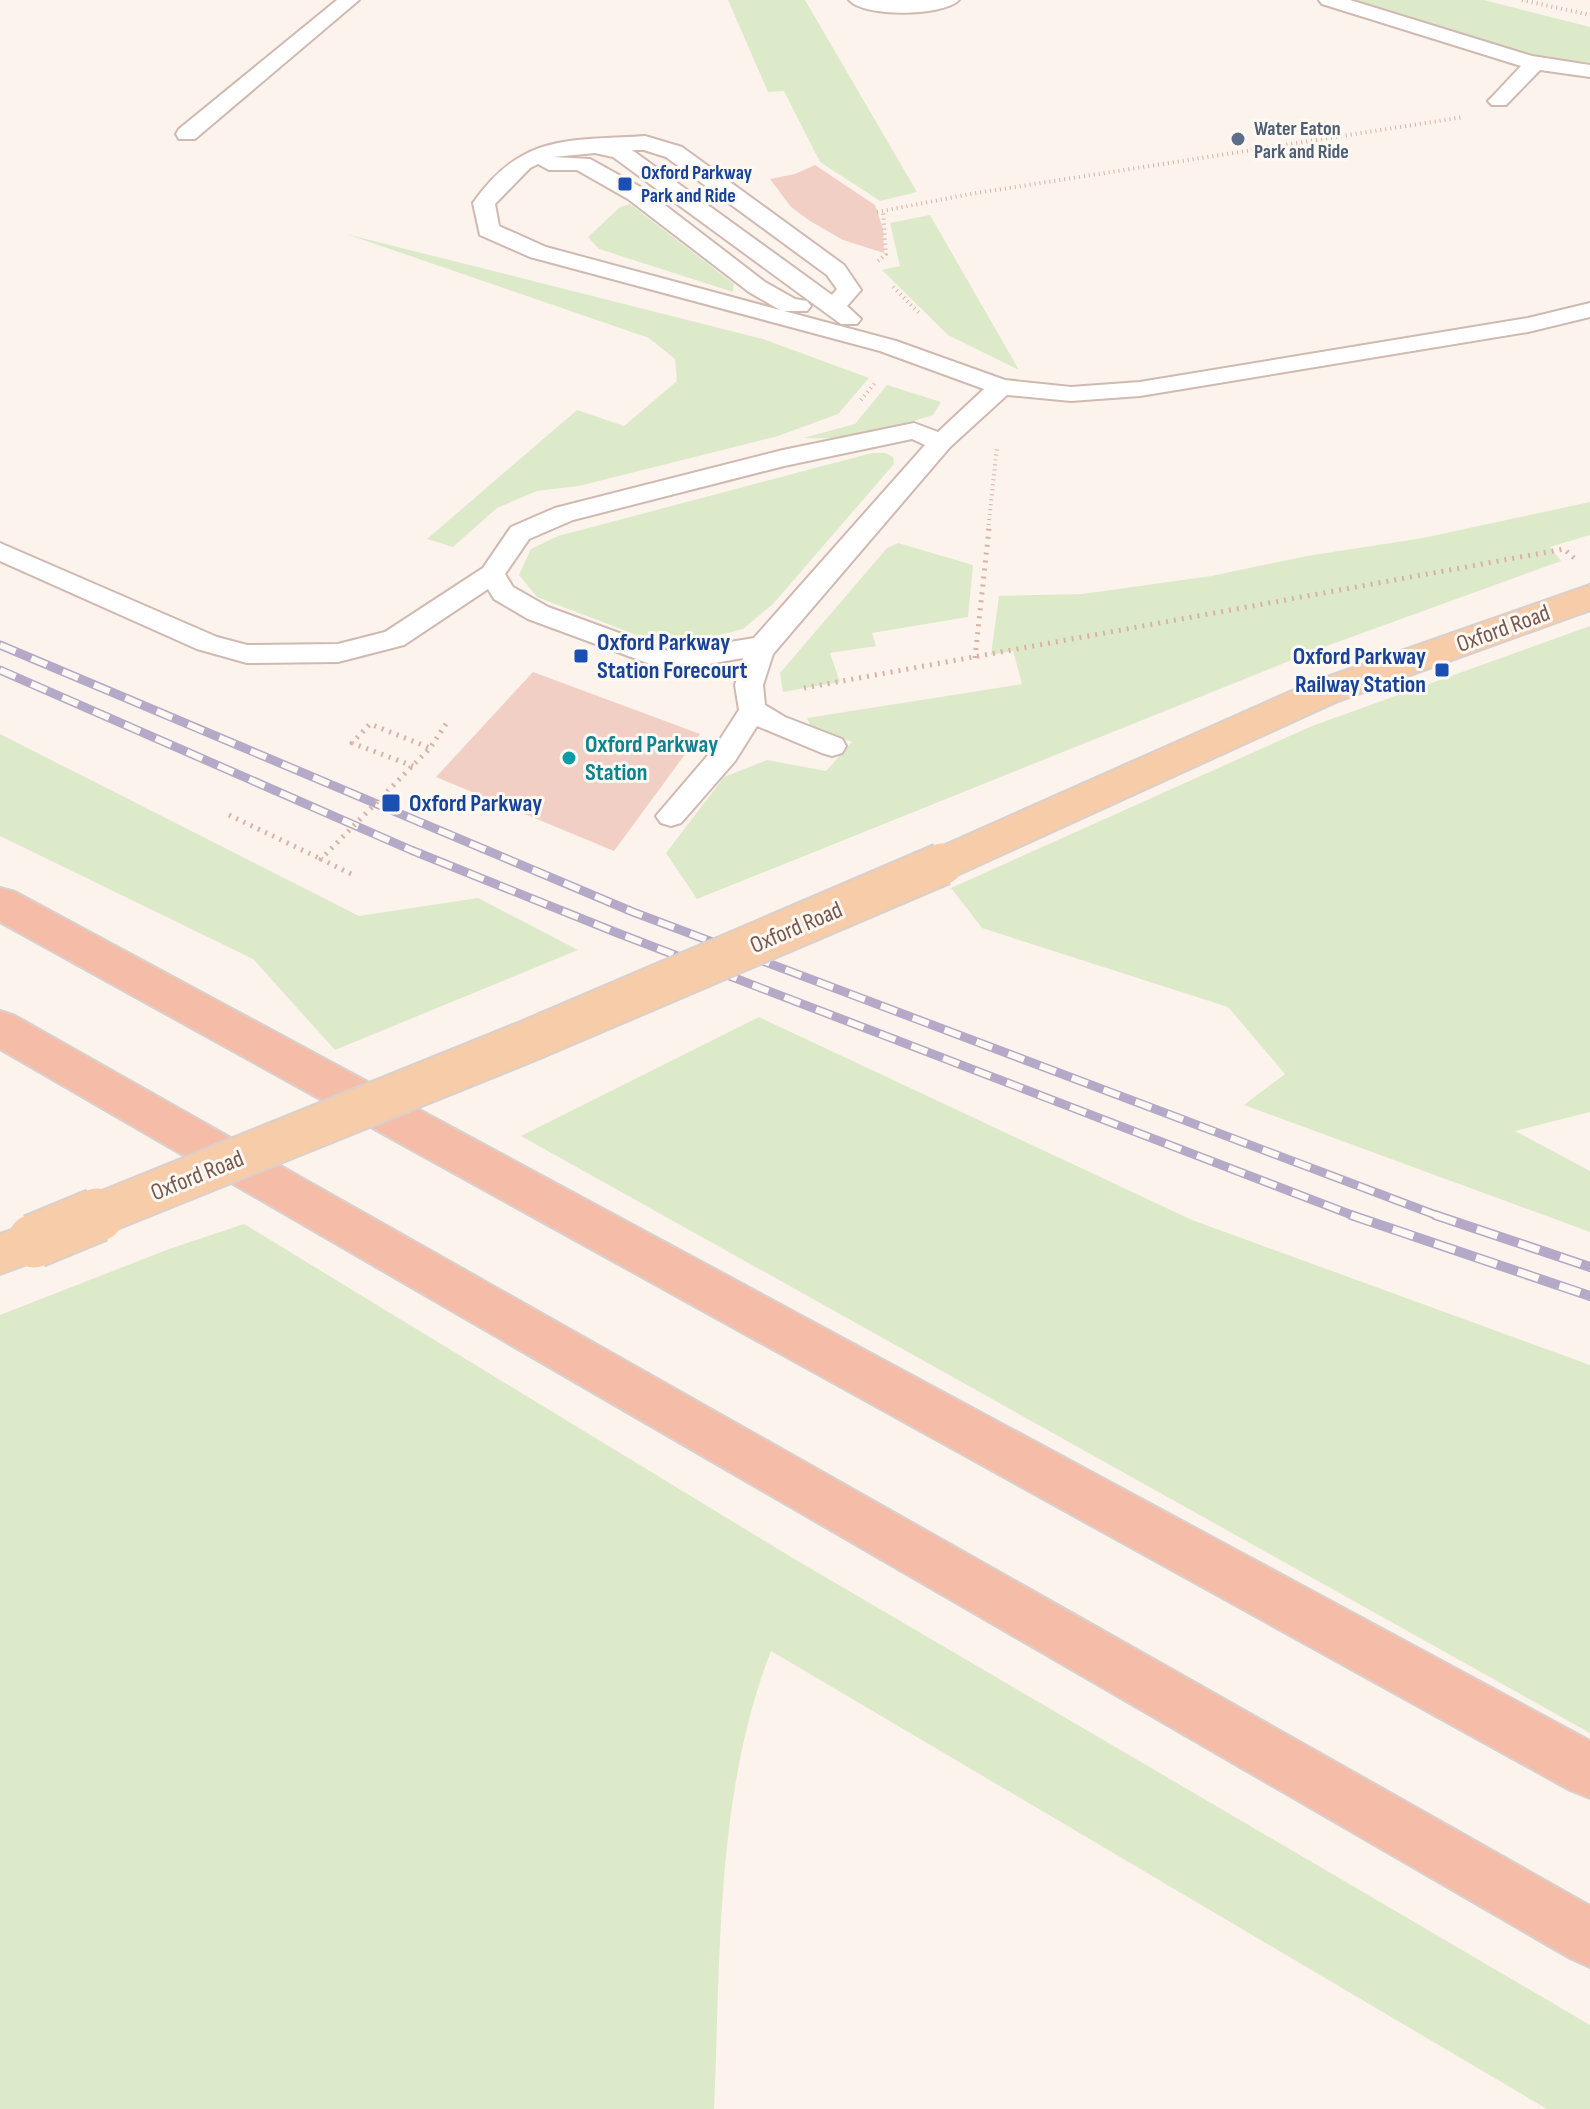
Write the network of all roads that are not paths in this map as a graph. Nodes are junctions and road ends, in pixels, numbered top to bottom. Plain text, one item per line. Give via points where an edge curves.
1 (349, 0) edge
2 (859, 0) edge
3 (949, 0) edge
4 (1329, 0) edge
5 (1535, 63) junction
6 (1590, 71) edge
7 (1499, 101) dead end
8 (187, 134) dead end
9 (587, 145) junction
10 (522, 163) junction
11 (833, 308) junction
12 (1590, 310) edge
13 (888, 346) junction
14 (1001, 387) junction
15 (941, 442) junction
16 (0, 551) edge
17 (492, 574) junction
18 (1590, 597) edge
19 (763, 646) junction
20 (753, 710) junction
21 (832, 746) dead end
22 (671, 816) dead end
23 (0, 903) edge
24 (0, 1028) edge
25 (17, 1248) edge
26 (1590, 1771) edge
27 (1590, 1938) edge

1 - 8 lane
2 - 3 lane via 868,6 894,6
4 - 5 lane
5 - 6 lane
5 - 7 lane
9 - 10 lane via 552,149
9 - 11 lane via 620,152
9 - 11 lane via 645,143 674,152 836,270 849,290
10 - 11 lane via 582,164 636,194 757,287 789,305
10 - 13 lane via 484,203 488,230 538,252
11 - 13 lane
12 - 14 lane via 1528,325 1140,389 1071,394
13 - 14 lane
14 - 15 lane
15 - 17 lane via 914,431 564,514 520,533
15 - 19 lane
16 - 17 lane via 207,643 247,654 338,653 394,639
17 - 19 lane via 503,593 538,613 669,662
18 - 25 main road, Oxford Road, bridge via 1324,692 942,864 528,1041
19 - 20 lane via 749,675
20 - 21 lane
20 - 22 lane via 725,754
23 - 26 highway
24 - 27 highway

